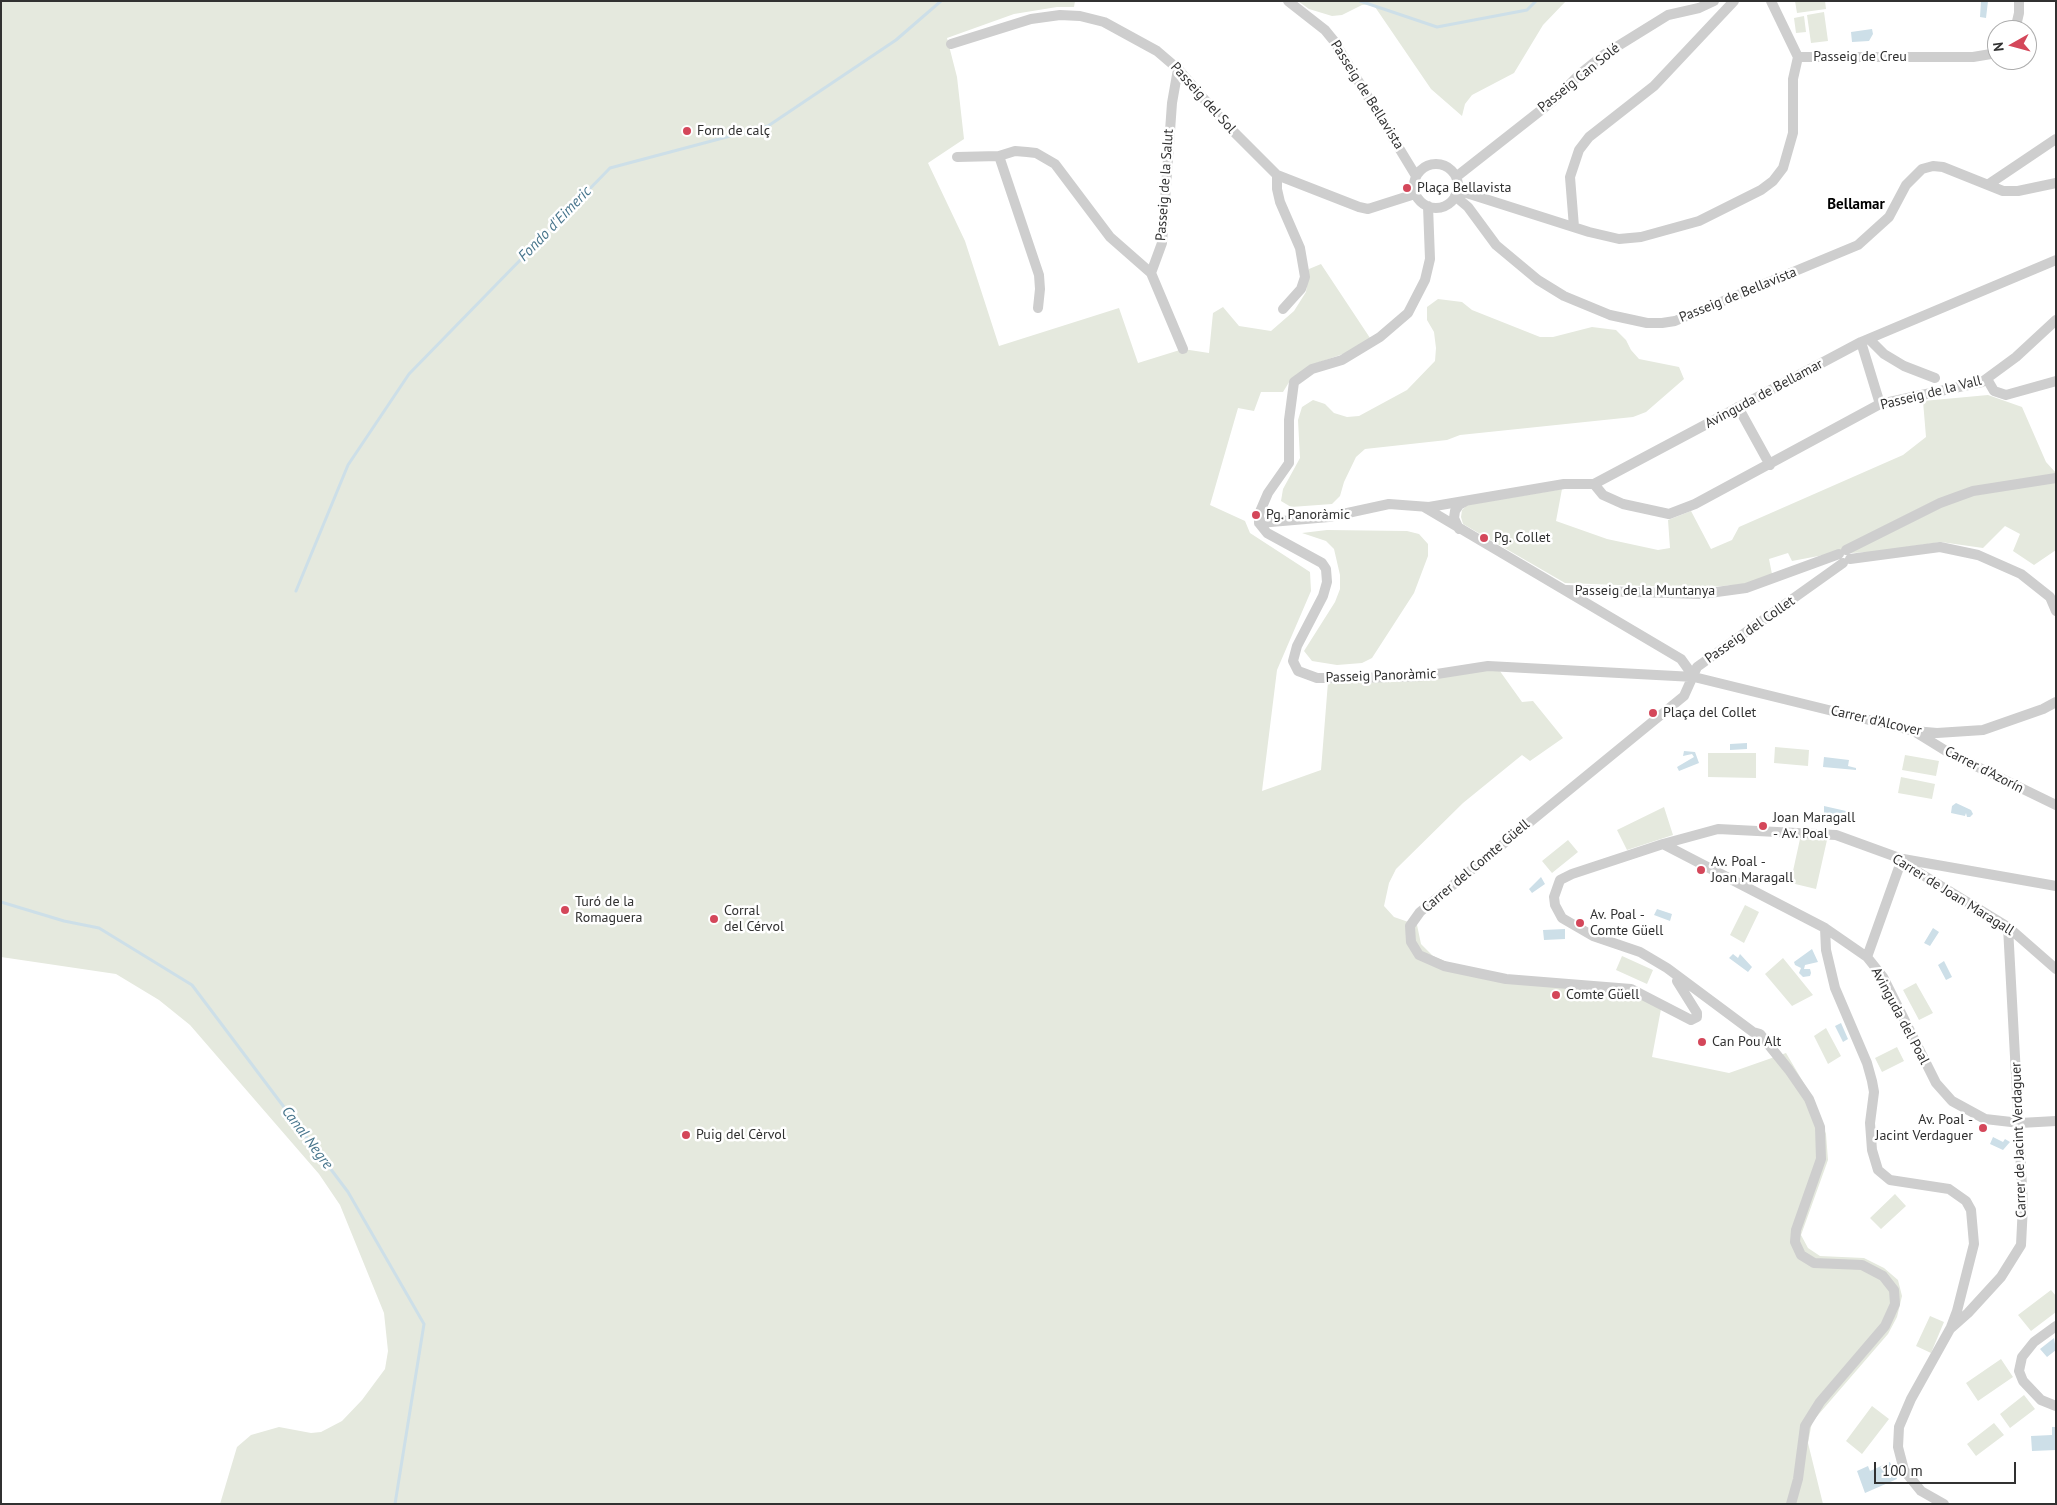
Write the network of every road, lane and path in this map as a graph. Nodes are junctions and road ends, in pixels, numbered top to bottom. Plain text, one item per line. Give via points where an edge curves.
1 (1288, 1) edge
2 (1714, 1) edge
3 (1734, 1) edge
4 (1771, 1) edge
5 (2019, 1) edge
6 (2017, 20) edge
7 (951, 44) dead end
8 (1987, 55) edge
9 (1798, 57) junction
10 (1178, 69) junction
11 (2056, 139) edge
12 (999, 156) junction
13 (957, 157) dead end
14 (1277, 175) junction
15 (1416, 176) junction
16 (1456, 177) junction
17 (2056, 183) edge
18 (1989, 184) junction
19 (1456, 193) junction
20 (1415, 194) junction
21 (1428, 206) junction
22 (1574, 227) junction
23 (2056, 260) edge
24 (1151, 273) junction
25 (1038, 308) dead end
26 (1284, 309) dead end
27 (2056, 320) edge
28 (1865, 341) junction
29 (1183, 348) dead end
30 (1935, 378) dead end
31 (1987, 379) junction
32 (2056, 382) edge
33 (1880, 404) junction
34 (1738, 407) junction
35 (1770, 465) junction
36 (2056, 478) edge
37 (1605, 479) junction
38 (1594, 484) junction
39 (1614, 499) junction
40 (1467, 500) junction
41 (1424, 508) junction
42 (1259, 523) junction
43 (1459, 529) junction
44 (1844, 556) junction
45 (1564, 590) junction
46 (1590, 591) junction
47 (1589, 605) junction
48 (2056, 610) edge
49 (1694, 677) junction
50 (2056, 702) edge
51 (1914, 731) junction
52 (2056, 805) edge
53 (1663, 844) junction
54 (1902, 859) junction
55 (2056, 886) edge
56 (2008, 927) junction
57 (1825, 928) junction
58 (1867, 957) junction
59 (1666, 968) junction
60 (2056, 969) edge
61 (2056, 1121) edge
62 (2020, 1123) junction
63 (2056, 1326) edge
64 (1950, 1329) junction
65 (2056, 1406) edge
66 (1791, 1504) edge
67 (1944, 1504) edge

1 - 15 street, Passeig de Bellavista via 1334,41
2 - 16 street, Passeig Can Solé via 1668,15 1605,54 1554,100
3 - 22 street via 1654,86 1589,137 1579,150 1570,177
4 - 9 street
5 - 6 street
7 - 10 street, Passeig del Sol via 1031,19 1080,16 1104,22 1157,51
8 - 9 street, Passeig de Creu
9 - 22 street, Passeig de Creu via 1793,79 1790,151 1773,181 1699,221 1641,237 1619,239
10 - 14 street, Passeig del Sol via 1224,122
10 - 24 street, Passeig de la Salut via 1172,103 1162,243
11 - 18 street
12 - 13 street
12 - 24 street via 1015,151 1036,153 1055,164 1110,237
12 - 25 street via 1039,275
14 - 20 street, Passeig del Sol via 1368,209
14 - 26 street via 1276,189 1300,248 1306,277 1301,289
15 - 16 street via 1428,165 1436,164 1451,170
15 - 20 street
16 - 19 street
17 - 18 street, Passeig de Bellavista via 2011,191
18 - 19 street, Passeig de Bellavista via 1943,167 1922,169 1906,185 1888,217 1858,245 1684,317 1662,323 1610,315 1564,296 1538,280 1496,245
19 - 21 street via 1448,204 1438,208
19 - 22 street, Passeig de Creu
20 - 21 street
21 - 42 street via 1430,258 1425,280 1408,313 1394,327 1342,360 1312,369 1294,382 1289,420 1289,463 1261,506
23 - 28 street, Avinguda de Bellamar
24 - 29 street
27 - 31 street, Passeig de la Vall via 2016,358
28 - 30 street via 1904,366
28 - 33 street
28 - 34 street, Avinguda de Bellamar
31 - 32 street via 1994,391 2006,395
31 - 33 street, Passeig de la Vall
33 - 35 street, Passeig de la Vall
34 - 35 street
34 - 37 street, Avinguda de Bellamar
35 - 39 street, Passeig de la Vall via 1669,514 1638,509
36 - 44 street, Passeig de la Muntanya via 1973,491 1940,502
37 - 38 street, Avinguda de Bellamar
37 - 39 street
38 - 39 street, Passeig de la Vall via 1603,495
38 - 40 street, Avinguda de Bellamar via 1554,485
40 - 41 street, Avinguda de Bellamar
40 - 43 street via 1455,511
41 - 42 street, Avinguda de Bellamar via 1389,504 1329,517
41 - 43 street, Passeig del Collet
42 - 49 street, Passeig Panoràmic via 1267,533 1322,563 1326,570 1323,596 1297,646 1293,661 1304,675 1317,678 1424,676 1488,666
43 - 45 street, Passeig del Collet
44 - 46 street, Passeig de la Muntanya via 1746,588 1702,594
44 - 48 street via 1940,547 1978,555 2021,574 2050,597
44 - 49 street, Passeig del Collet via 1714,654 1698,667
45 - 46 street, Passeig de la Muntanya
45 - 47 street, Passeig del Collet
46 - 47 street
47 - 49 street, Passeig del Collet via 1681,659
49 - 51 street, Carrer d'Alcover
49 - 59 street, Carrer del Comte Güell via 1684,696 1420,912 1410,926 1411,942 1419,955 1444,966 1506,979 1631,989 1691,1020 1697,1017 1683,988
50 - 51 street, Carrer d'Alcover via 1983,730
51 - 52 street, Carrer d'Azorín via 1951,754
53 - 54 street, Carrer de Joan Maragall via 1718,829 1776,831 1836,835
53 - 57 street, Avinguda del Poal
53 - 59 street via 1572,874 1560,880 1554,897 1562,918 1593,936 1640,952
54 - 55 street
54 - 56 street, Carrer de Joan Maragall
54 - 58 street
56 - 60 street, Carrer de Joan Maragall
56 - 62 street, Carrer de Jacint Verdaguer
57 - 58 street, Avinguda del Poal
57 - 64 street via 1826,950 1835,988 1872,1081 1874,1092 1870,1123 1872,1150 1878,1170 1890,1180 1949,1189 1966,1201 1971,1210 1974,1244
58 - 62 street, Avinguda del Poal via 1883,978 1936,1083 1952,1101 1985,1119
59 - 66 street via 1760,1034 1790,1070 1809,1100 1820,1126 1821,1159 1796,1230 1794,1242 1801,1255 1814,1263 1862,1266 1883,1276 1894,1290 1895,1304 1885,1326 1820,1402 1805,1426 1798,1480
61 - 62 street, Avinguda del Poal
62 - 64 street, Carrer de Jacint Verdaguer via 2024,1205 2020,1244 2001,1277
63 - 65 street via 2034,1342 2022,1357 2019,1370 2023,1381 2041,1400
64 - 67 street, Carrer de Jacint Verdaguer via 1899,1427 1898,1448 1904,1470 1921,1491

